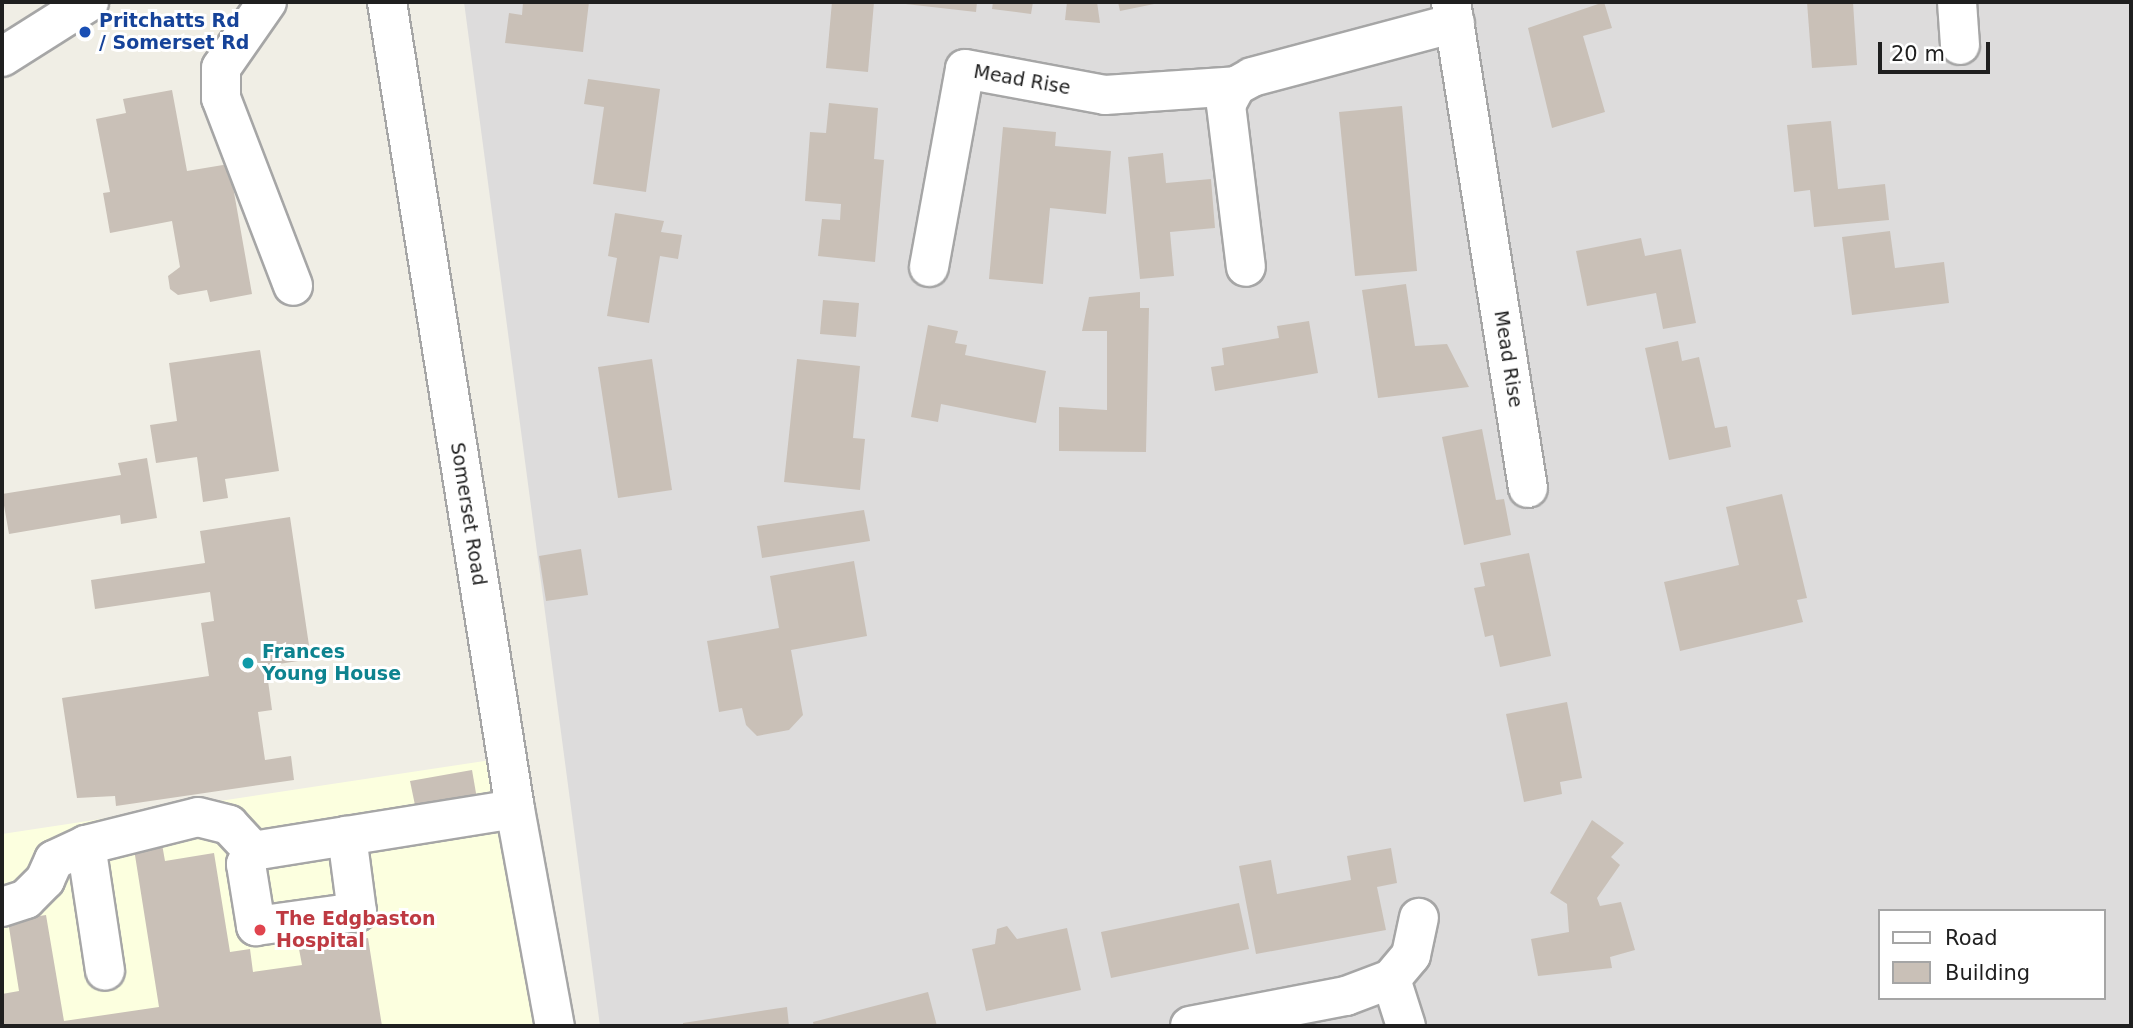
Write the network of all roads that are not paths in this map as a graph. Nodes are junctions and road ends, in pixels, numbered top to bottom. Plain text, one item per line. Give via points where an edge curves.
1 (89, 2) edge
2 (267, 2) edge
3 (387, 2) edge
4 (1957, 2) edge
5 (1453, 12) edge
6 (1960, 45) dead end
7 (2, 57) edge
8 (1236, 86) junction
9 (929, 267) dead end
10 (1246, 267) dead end
11 (293, 286) dead end
12 (1528, 488) dead end
13 (515, 809) junction
14 (347, 836) junction
15 (86, 845) junction
16 (253, 851) junction
17 (2, 907) edge
18 (1419, 918) dead end
19 (105, 971) dead end
20 (1391, 979) junction
21 (555, 1026) edge
22 (1190, 1026) edge
23 (1406, 1026) edge

1 - 7 street
2 - 11 street via 221,68 221,98
3 - 13 street, Somerset Road
4 - 6 street
5 - 8 street, Mead Rise
5 - 12 street, Mead Rise
8 - 9 street, Mead Rise via 1105,95 965,69
8 - 10 street via 1226,105
13 - 14 street
13 - 21 street, Somerset Road
14 - 16 street
14 - 16 street via 357,912 256,926 246,864
15 - 16 street via 198,817 229,825
15 - 17 street via 54,860 45,880 26,899
15 - 19 street
18 - 20 street via 1411,955
20 - 22 street via 1346,996
20 - 23 street

